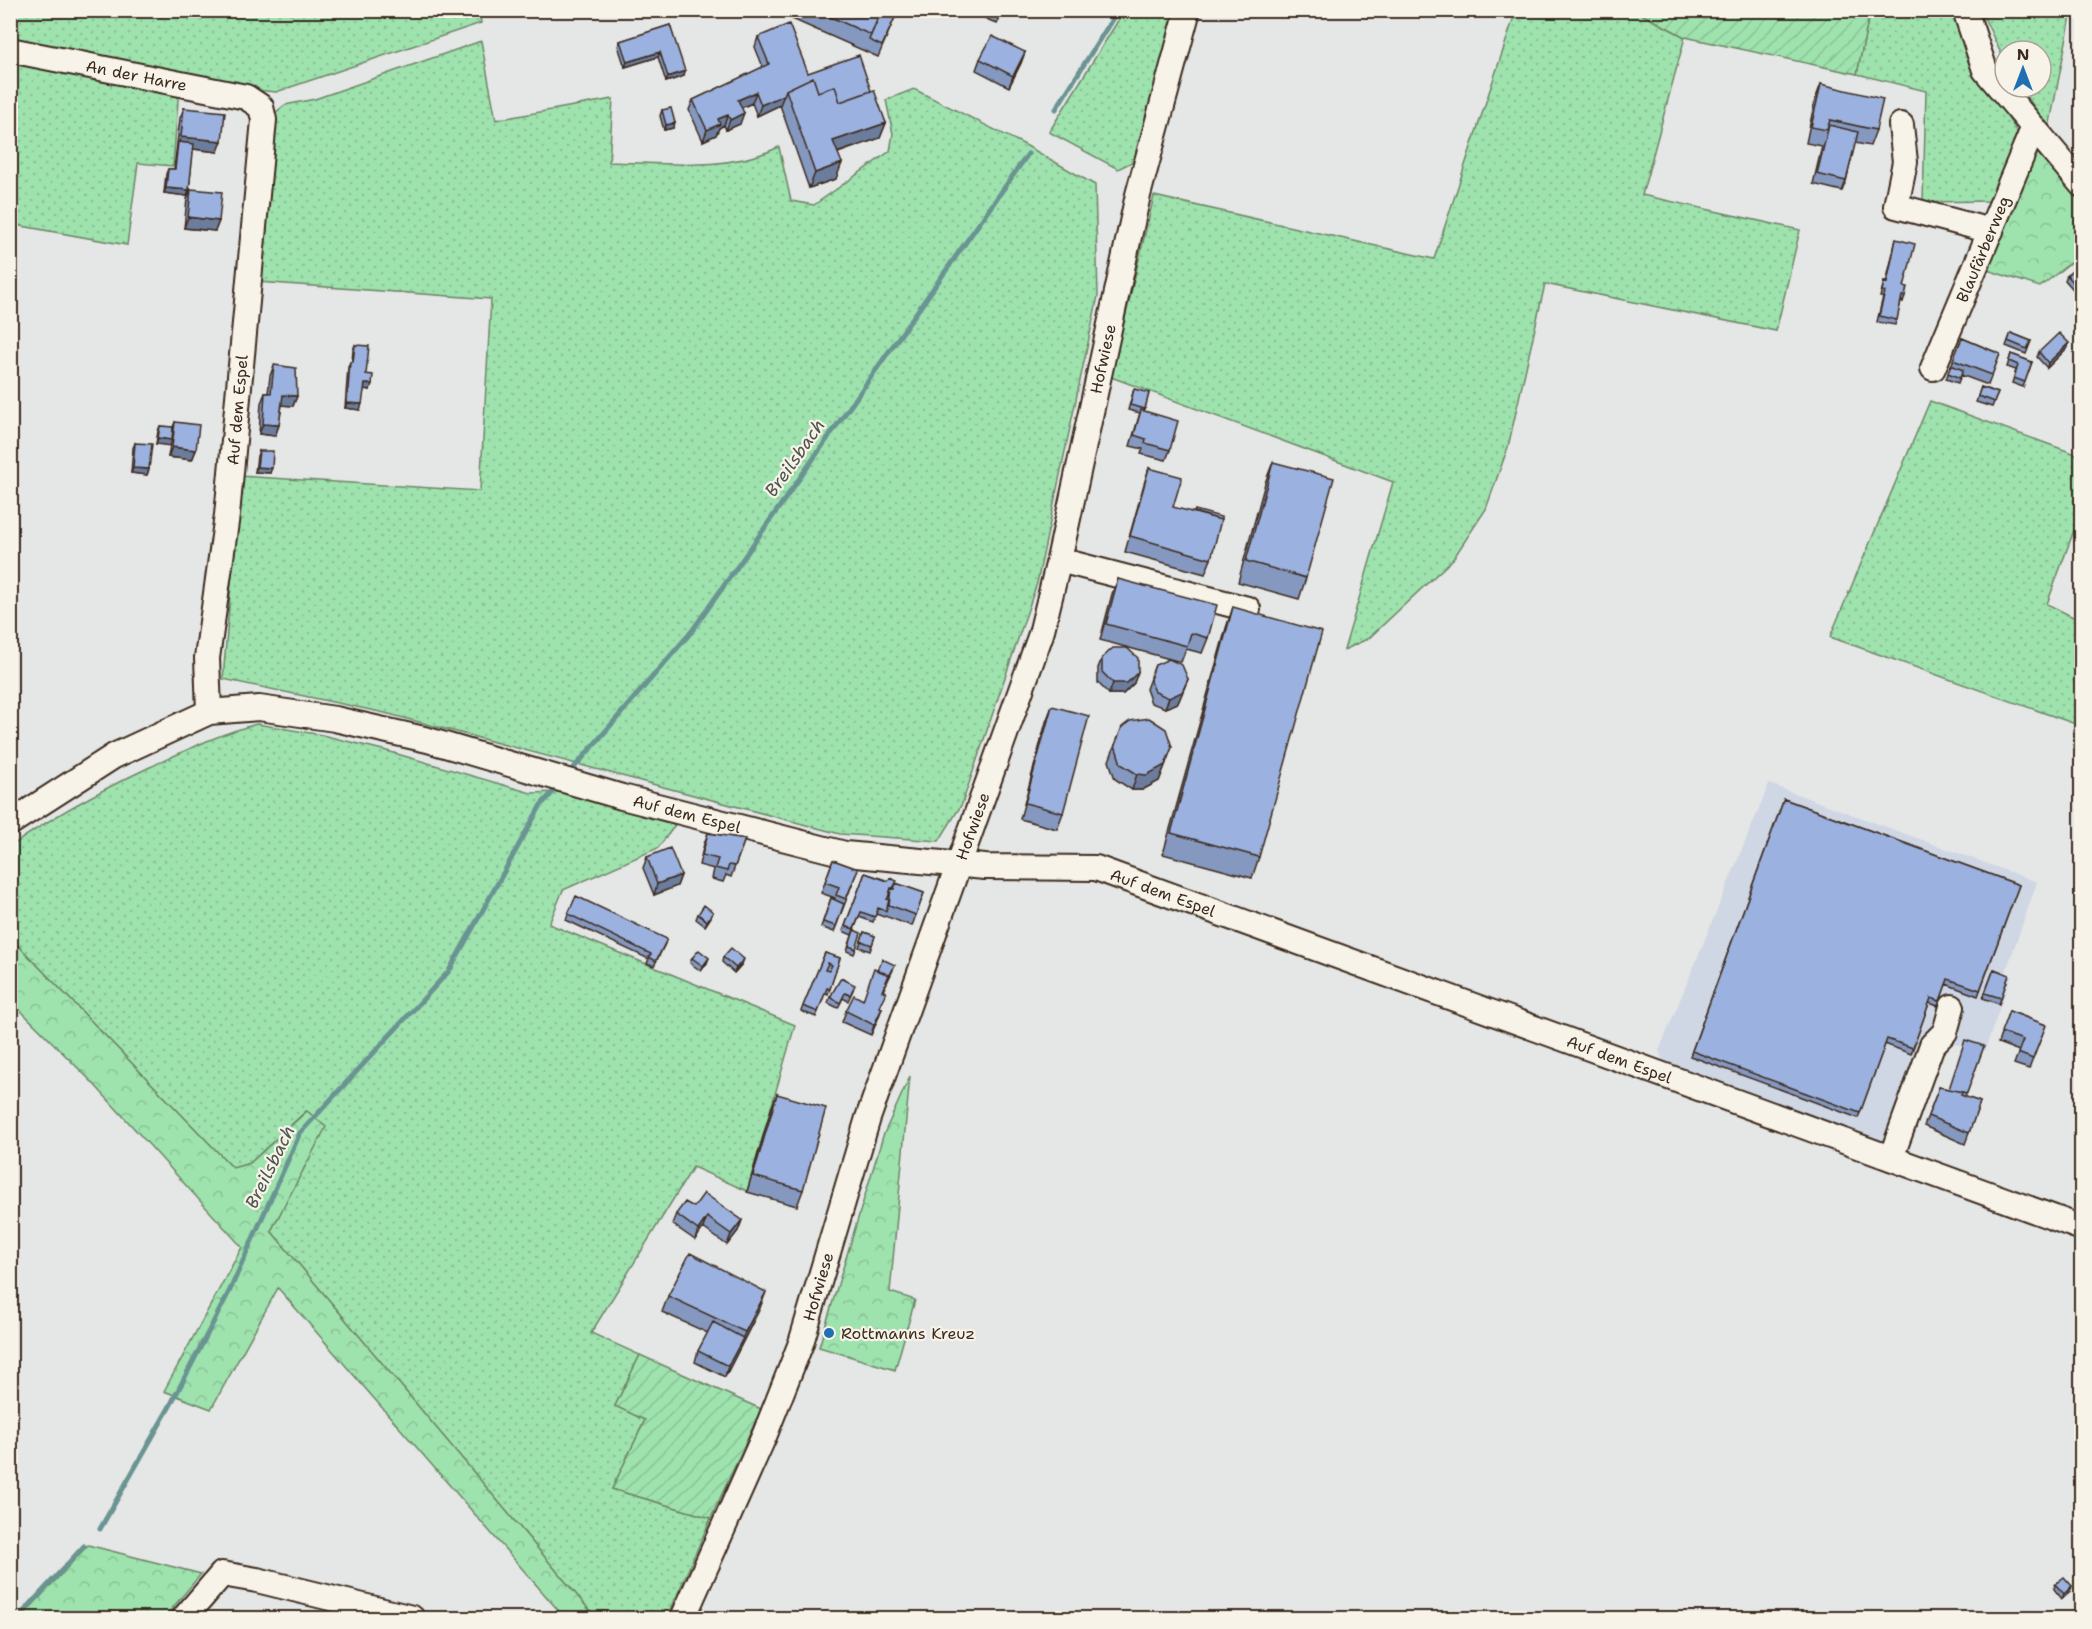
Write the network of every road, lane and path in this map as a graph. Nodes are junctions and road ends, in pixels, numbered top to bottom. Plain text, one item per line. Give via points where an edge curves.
1 (1188, 10) edge
2 (1965, 10) edge
3 (10, 50) edge
4 (261, 107) joint
5 (1901, 125) dead end
6 (2033, 129) junction
7 (2082, 185) edge
8 (1991, 231) junction
9 (1934, 368) dead end
10 (1059, 560) junction
11 (1248, 609) edge
12 (209, 712) junction
13 (10, 823) edge
14 (958, 864) junction
15 (1952, 1007) dead end
16 (1891, 1158) junction
17 (2082, 1227) edge
18 (184, 1618) edge
19 (412, 1618) edge
20 (683, 1618) edge

1 - 10 street, Hofwiese via 1138,195
2 - 6 street via 1985,70
3 - 4 street, An der Harre via 246,97
4 - 12 street, Auf dem Espel via 264,120 227,515 207,658
5 - 8 street via 1905,162 1896,206
6 - 7 street
6 - 8 street, Blaufärberweg
8 - 9 street, Blaufärberweg
10 - 11 street
10 - 14 street, Hofwiese via 1041,634
12 - 13 street, Auf dem Espel via 114,756
12 - 14 street, Auf dem Espel via 260,708 336,719 428,740 622,797 845,854
14 - 16 street, Auf dem Espel via 1096,868
14 - 20 street, Hofwiese via 868,1118 801,1343
15 - 16 street via 1945,1032 1932,1045
16 - 17 street, Auf dem Espel
18 - 19 street via 222,1574

